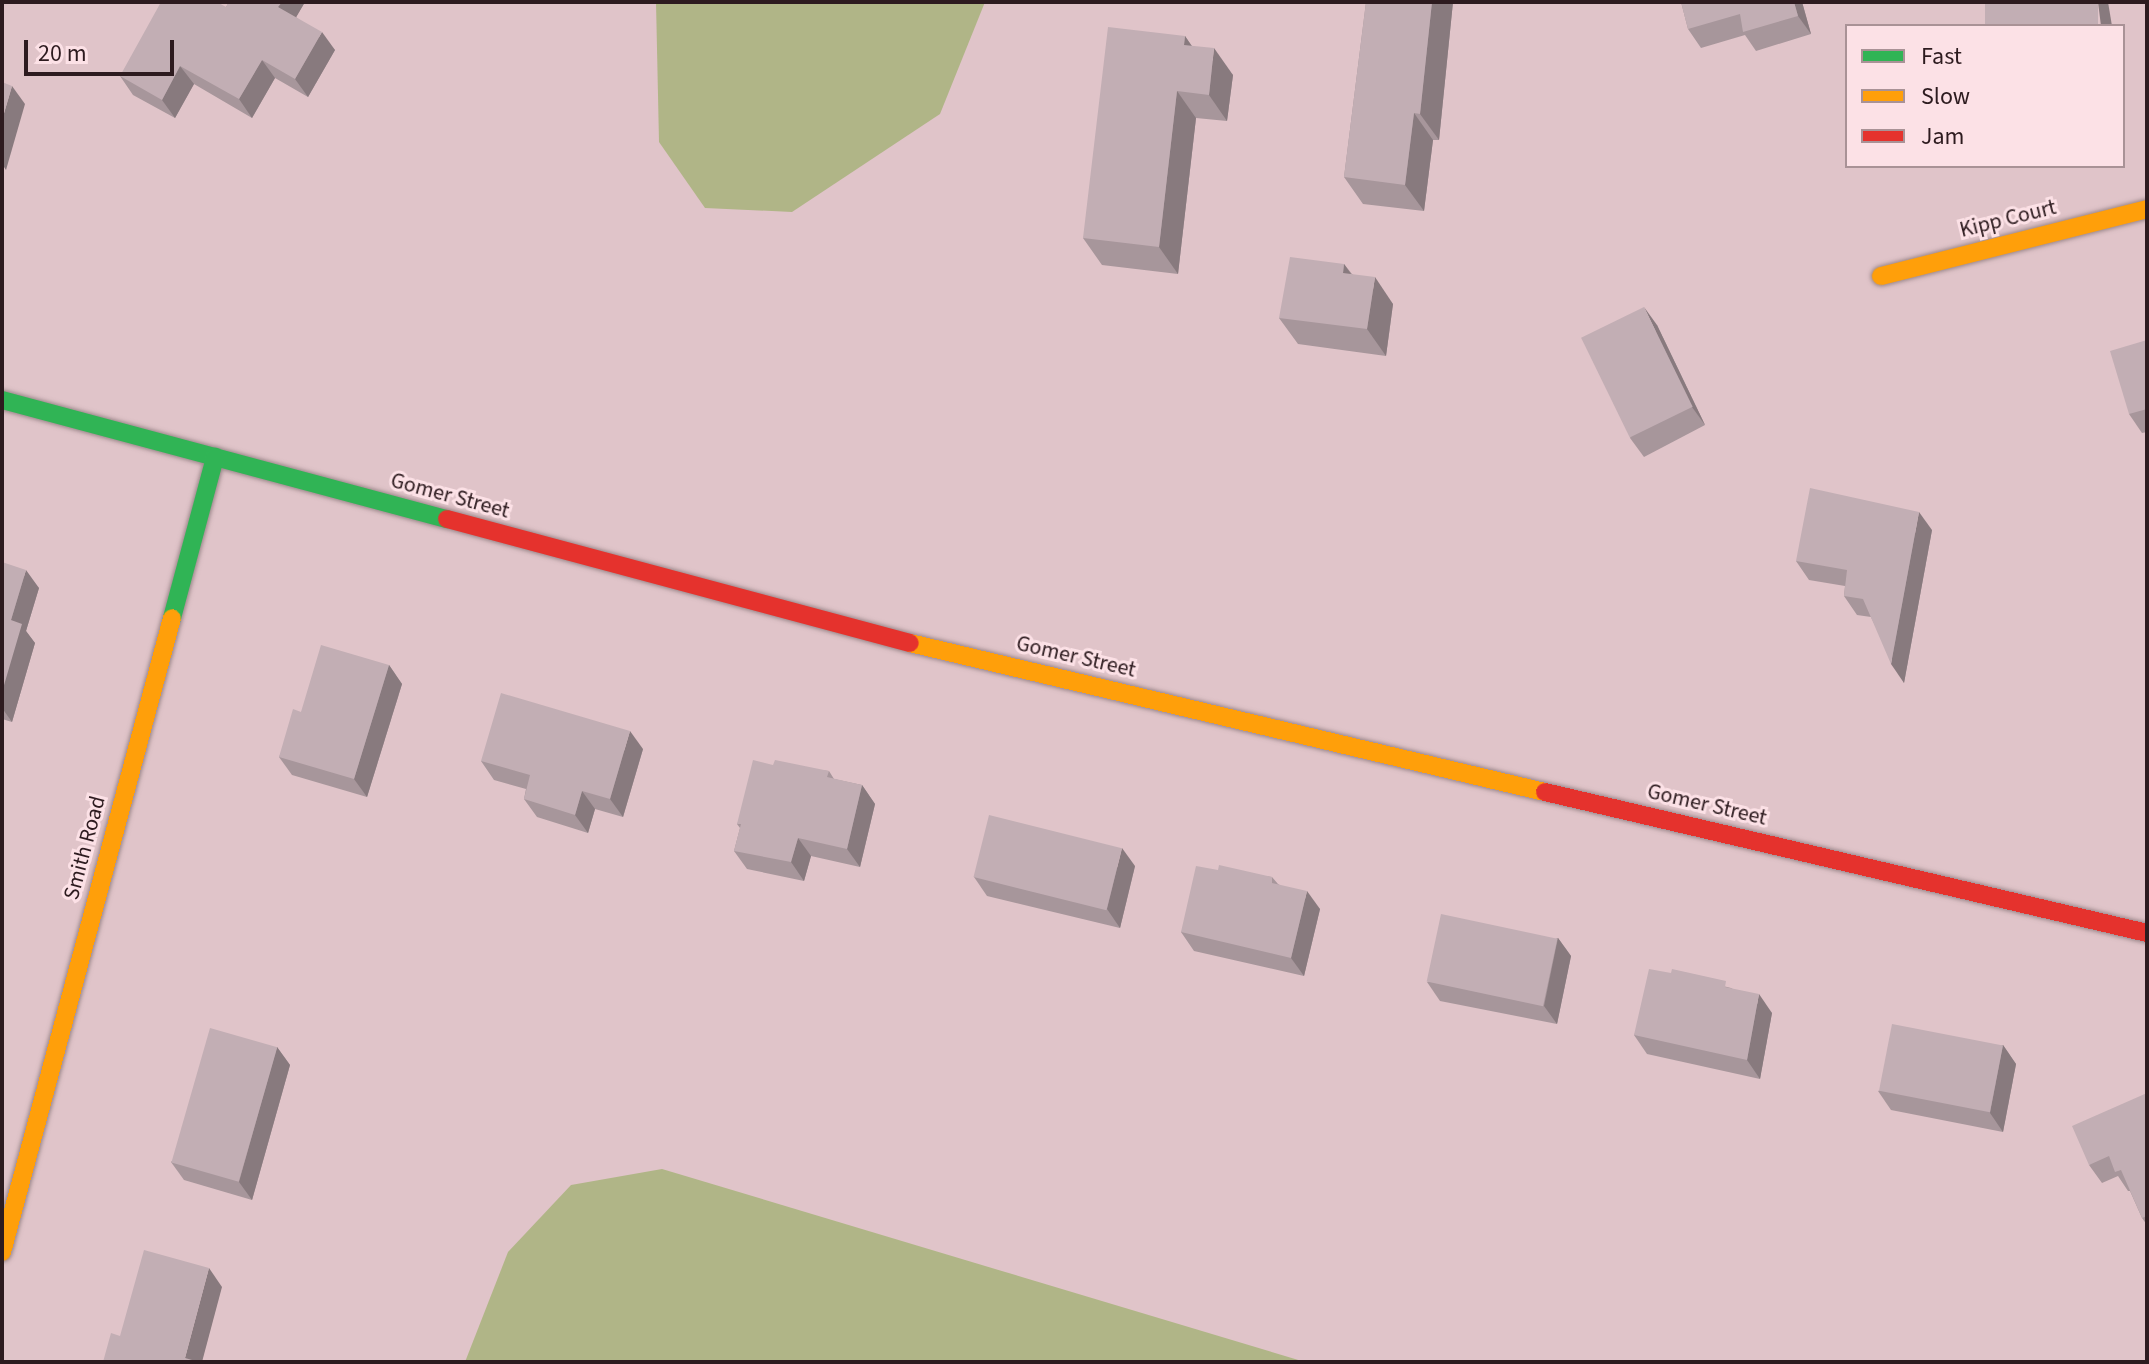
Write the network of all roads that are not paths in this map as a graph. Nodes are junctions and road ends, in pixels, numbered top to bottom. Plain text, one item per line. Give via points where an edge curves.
1 (2147, 209) edge
2 (1881, 276) dead end
3 (2, 400) edge
4 (215, 457) junction
5 (2147, 933) edge
6 (2, 1252) edge

1 - 2 street, Kipp Court
3 - 4 street, Gomer Street
4 - 5 street, Gomer Street via 889,638
4 - 6 street, Smith Road

